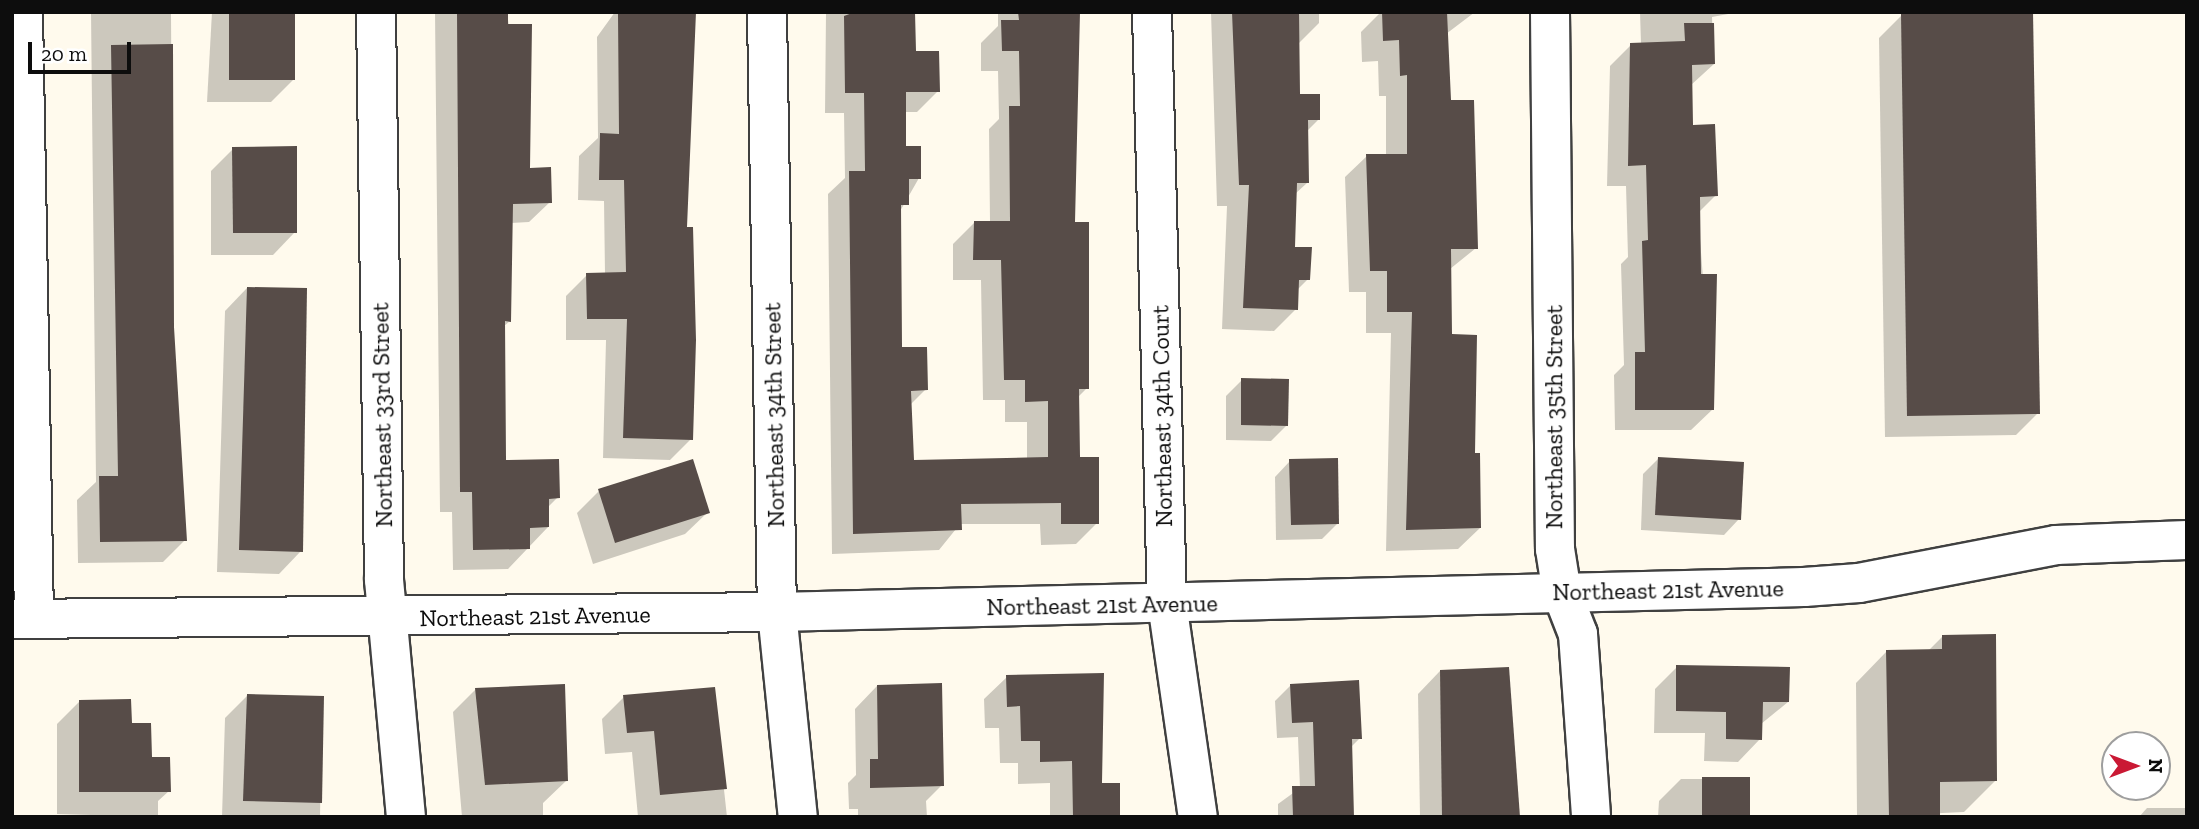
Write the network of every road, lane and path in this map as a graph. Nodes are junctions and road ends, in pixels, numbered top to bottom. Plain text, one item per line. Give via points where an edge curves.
1 (23, 12) edge
2 (376, 12) edge
3 (767, 12) edge
4 (1152, 12) edge
5 (1550, 12) edge
6 (2187, 540) edge
7 (1562, 593) junction
8 (1167, 603) junction
9 (777, 612) junction
10 (389, 618) junction
11 (23, 619) edge
12 (405, 817) edge
13 (799, 817) edge
14 (1198, 817) edge
15 (1591, 817) edge

1 - 11 street
2 - 10 street, Northeast 33rd Street
3 - 9 street, Northeast 34th Street
4 - 8 street, Northeast 34th Court
5 - 7 street, Northeast 35th Street via 1555,549
6 - 7 street, Northeast 21st Avenue via 2056,545 1859,583
7 - 8 street, Northeast 21st Avenue
7 - 15 street, Northeast 35th Street via 1578,634
8 - 9 street, Northeast 21st Avenue
8 - 14 street, Northeast 34th Court
9 - 10 street, Northeast 21st Avenue
9 - 13 street, Northeast 34th Street
10 - 11 street, Northeast 21st Avenue
10 - 12 street, Northeast 33rd Street

